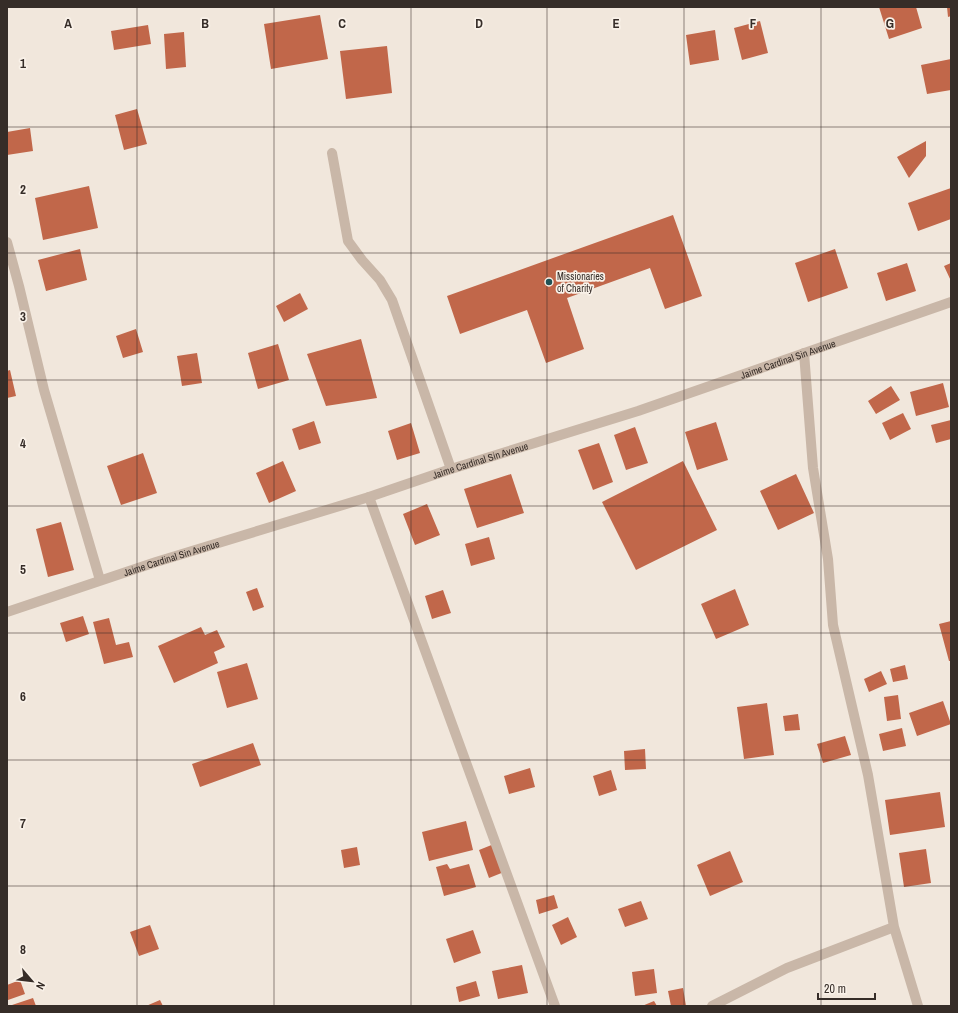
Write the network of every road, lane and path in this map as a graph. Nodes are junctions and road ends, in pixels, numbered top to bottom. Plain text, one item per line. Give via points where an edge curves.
1 (332, 153) dead end
2 (7, 242) edge
3 (951, 302) edge
4 (804, 353) junction
5 (452, 469) junction
6 (369, 497) junction
7 (100, 580) junction
8 (7, 612) edge
9 (894, 926) junction
10 (555, 1006) edge
11 (712, 1006) edge
12 (918, 1006) edge

1 - 5 street via 348,241 380,280 392,300
2 - 7 street via 44,390
3 - 4 street, Jaime Cardinal Sin Avenue
4 - 5 street, Jaime Cardinal Sin Avenue via 638,411
4 - 9 street via 813,468 828,559 833,625 868,775
5 - 6 street, Jaime Cardinal Sin Avenue
6 - 7 street, Jaime Cardinal Sin Avenue
6 - 10 street
7 - 8 street, Jaime Cardinal Sin Avenue
9 - 11 street via 787,968
9 - 12 street

